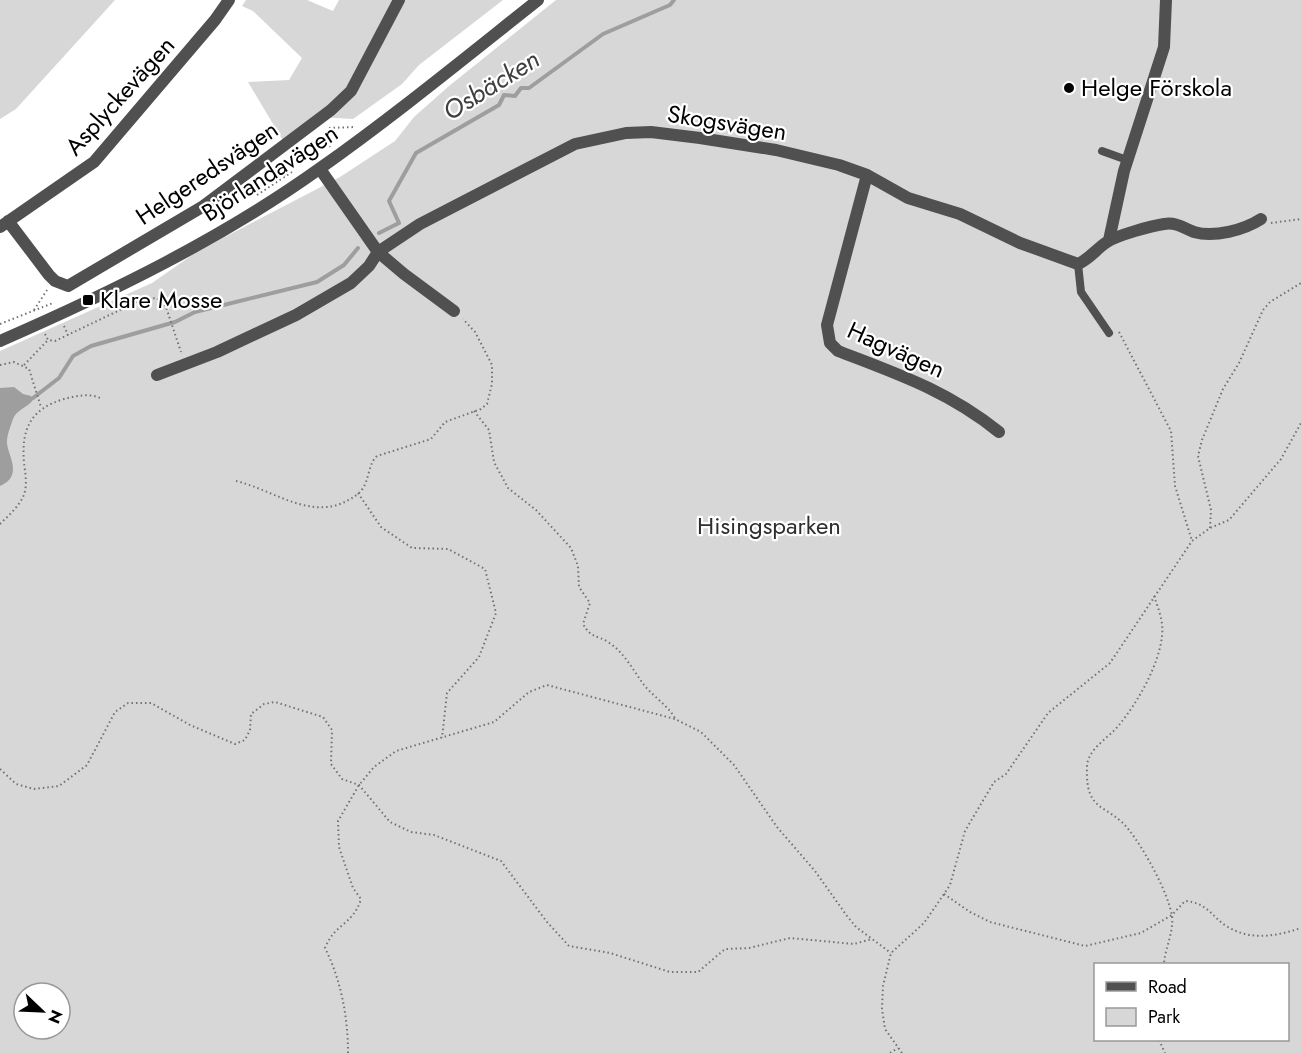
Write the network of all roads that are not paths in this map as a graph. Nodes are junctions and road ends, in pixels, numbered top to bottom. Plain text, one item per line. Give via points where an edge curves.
1 (229, 0) edge
2 (399, 0) edge
3 (538, 0) edge
4 (1166, 0) edge
5 (1102, 151) dead end
6 (1127, 160) junction
7 (320, 169) junction
8 (867, 176) junction
9 (1256, 222) road end
10 (4, 224) edge
11 (1108, 240) junction
12 (378, 252) junction
13 (1078, 264) junction
14 (454, 311) road end
15 (1109, 333) dead end
16 (0, 341) edge
17 (157, 375) dead end
18 (999, 432) dead end

1 - 10 street, Asplyckevägen via 94,162
2 - 10 street, Helgeredsvägen via 351,91 282,157 68,285 55,281
3 - 7 street, Björlandavägen
4 - 6 street via 1164,47
5 - 6 lane
6 - 11 street
7 - 12 street
7 - 16 street, Björlandavägen via 189,249
8 - 12 street, Skogsvägen via 776,150 700,138 639,132 602,137 575,144 420,224
8 - 13 street, Skogsvägen via 908,198 960,214 1020,243
8 - 18 street, Hagvägen via 827,325 830,343 838,351 944,394
9 - 11 street via 1212,234 1167,223
11 - 13 street
12 - 14 street
12 - 17 street, Skogsvägen via 369,266 342,288 274,326
13 - 15 lane via 1081,292

